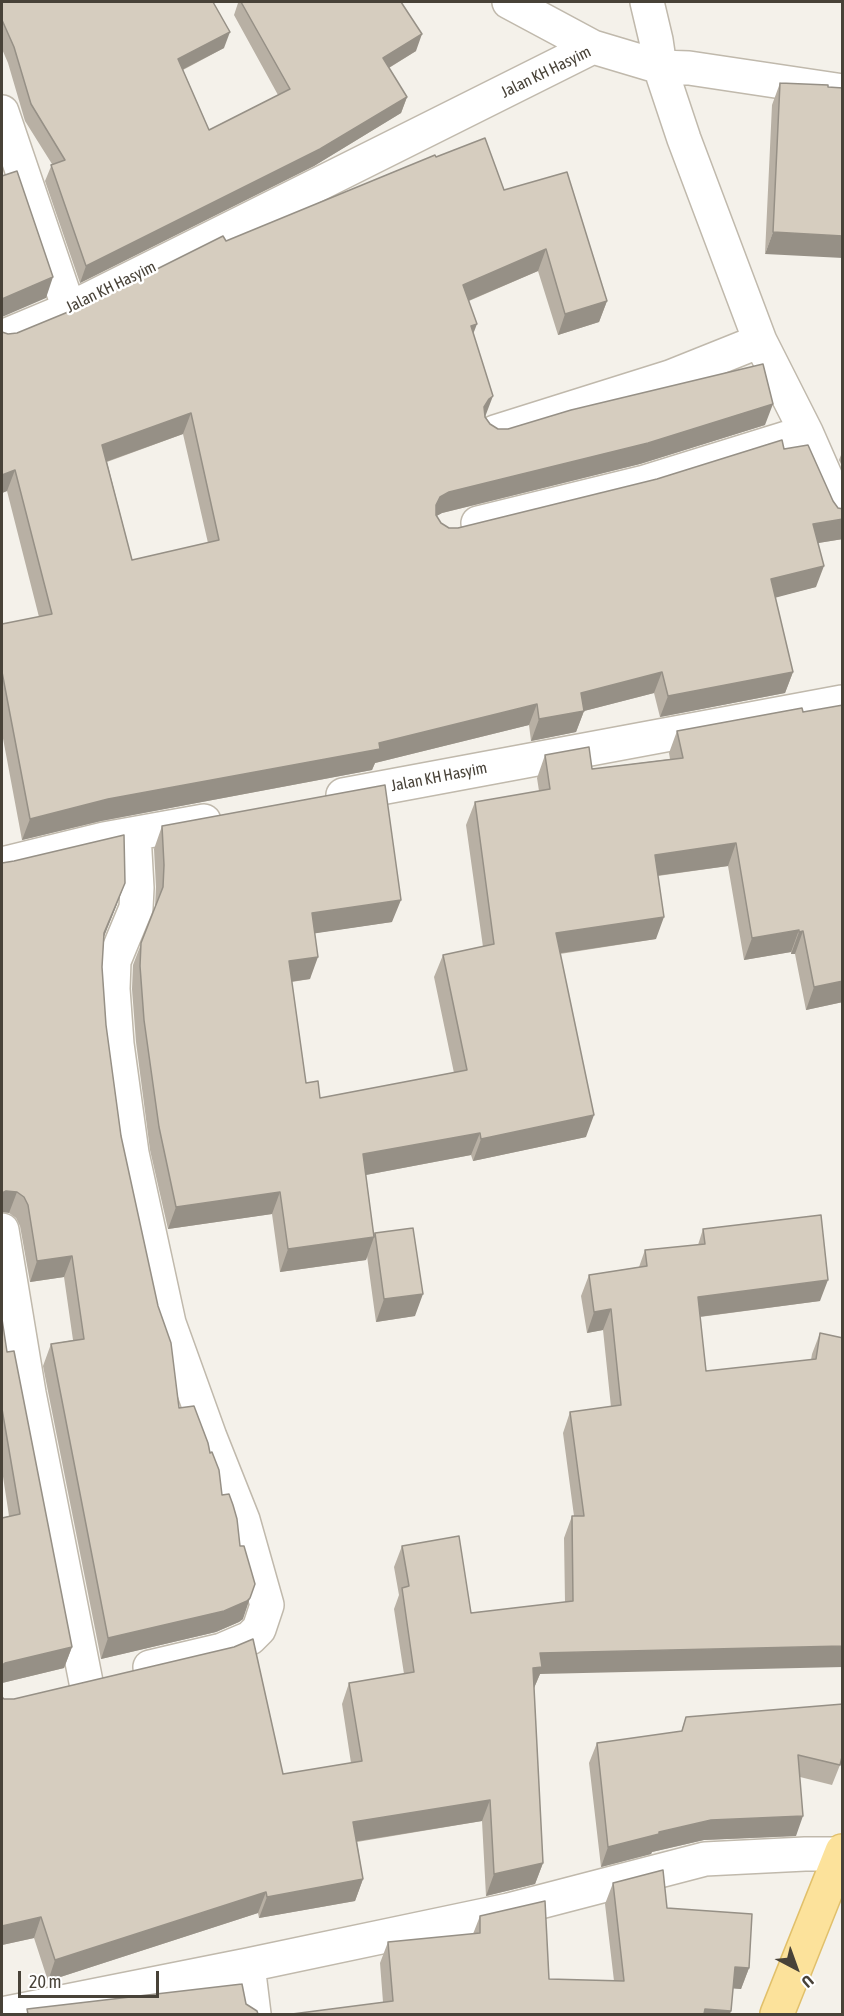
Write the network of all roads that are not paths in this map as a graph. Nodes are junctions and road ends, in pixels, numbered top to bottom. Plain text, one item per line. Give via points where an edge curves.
1 (509, 2) edge
2 (647, 2) edge
3 (594, 47) junction
4 (658, 53) junction
5 (843, 91) edge
6 (2, 112) edge
7 (69, 309) junction
8 (2, 337) edge
9 (760, 341) junction
10 (495, 432) edge
11 (806, 432) junction
12 (843, 514) edge
13 (446, 531) edge
14 (843, 702) edge
15 (309, 801) edge
16 (227, 816) edge
17 (134, 834) junction
18 (2, 864) edge
19 (2, 1230) edge
20 (86, 1682) junction
21 (54, 1690) edge
22 (842, 1853) edge
23 (248, 1965) junction
24 (2, 2014) edge
25 (254, 2014) edge
26 (777, 2014) edge

1 - 3 street
2 - 4 street
3 - 4 street, Jalan KH Hasyim
3 - 7 street, Jalan KH Hasyim
4 - 5 street, Jalan KH Hasyim via 689,68
4 - 9 street via 684,139
6 - 7 street
7 - 8 street, Jalan KH Hasyim
9 - 10 street via 670,377
9 - 11 street
11 - 12 street
11 - 13 street via 645,482
14 - 15 street, Jalan KH Hasyim
16 - 17 street
17 - 18 street
17 - 20 street via 136,908 114,961 113,989 132,1154 169,1323 243,1520 267,1605 259,1629 241,1642
19 - 20 street via 29,1393
20 - 21 street
22 - 23 street via 705,1859 509,1910
22 - 26 main road
23 - 24 street
23 - 25 street

